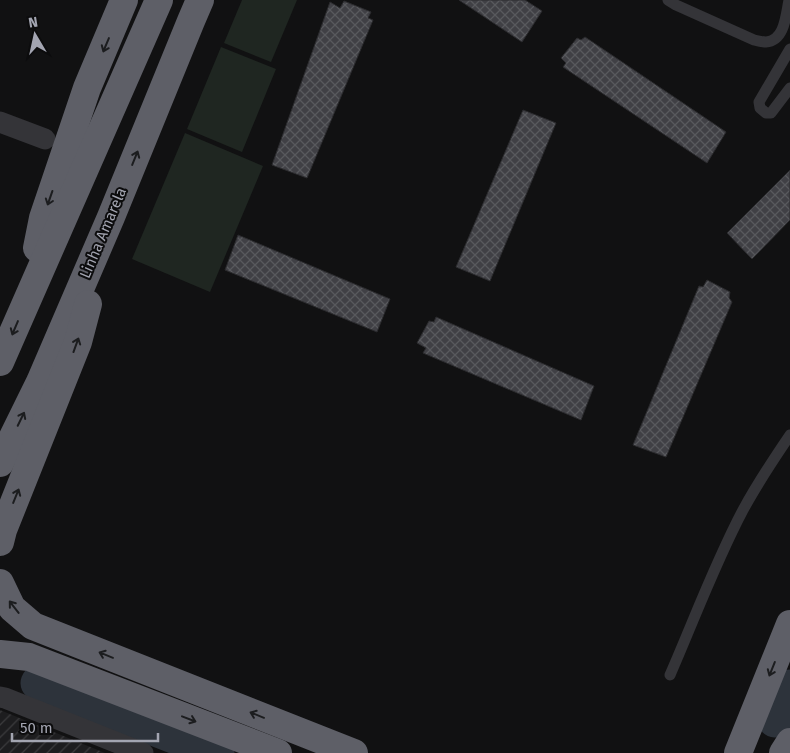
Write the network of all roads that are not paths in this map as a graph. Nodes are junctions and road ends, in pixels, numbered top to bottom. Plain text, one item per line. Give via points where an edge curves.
1 (124, 0) edge
2 (158, 0) edge
3 (200, 0) edge
4 (668, 0) edge
5 (789, 0) edge
6 (790, 49) edge
7 (790, 88) edge
8 (0, 122) edge
9 (45, 140) dead end
10 (113, 210) junction
11 (30, 292) junction
12 (0, 362) edge
13 (790, 435) edge
14 (0, 462) edge
15 (0, 542) edge
16 (0, 583) edge
17 (790, 624) edge
18 (0, 654) edge
19 (670, 675) dead end
20 (0, 697) edge
21 (790, 742) edge
22 (298, 743) edge
23 (143, 753) edge
24 (278, 753) edge
25 (354, 753) edge
26 (738, 753) edge
27 (783, 753) edge

1 -> 11 highway via 88,88 43,218
2 - 11 highway
10 -> 3 highway, Linha Amarela
4 - 5 lane via 754,40 768,42 782,31
6 - 7 lane via 759,102 760,108 766,114 771,113
8 - 9 street
14 -> 10 highway, Linha Amarela via 40,382
15 -> 10 highway via 78,342
11 -> 12 highway
13 - 19 lane via 743,509
22 -> 16 highway via 33,626 12,608
17 -> 26 highway
18 -> 24 highway via 29,657
20 - 23 street
21 - 27 highway
22 - 25 highway

